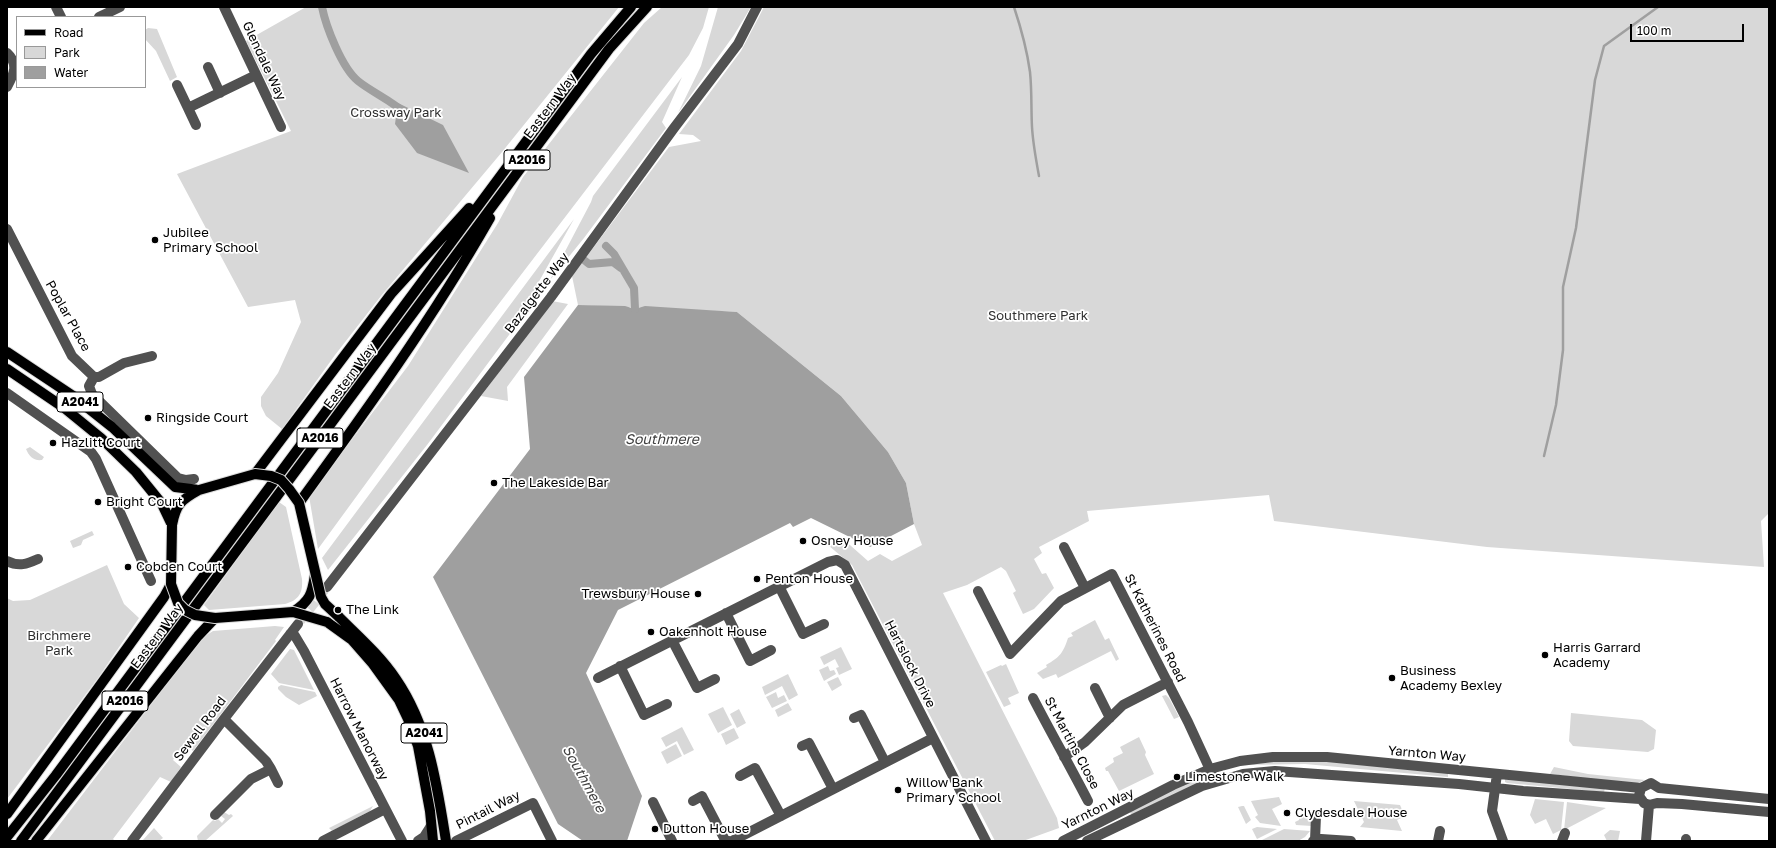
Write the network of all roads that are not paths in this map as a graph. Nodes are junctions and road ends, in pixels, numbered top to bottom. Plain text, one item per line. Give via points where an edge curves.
1 (56, 7) edge
2 (120, 7) edge
3 (225, 7) edge
4 (631, 7) edge
5 (647, 7) edge
6 (757, 7) edge
7 (60, 16) edge
8 (101, 16) edge
9 (7, 53) edge
10 (208, 67) dead end
11 (256, 75) junction
12 (177, 85) dead end
13 (7, 87) edge
14 (220, 93) junction
15 (188, 108) junction
16 (196, 125) dead end
17 (281, 127) dead end
18 (502, 173) junction
19 (512, 180) junction
20 (7, 229) edge
21 (7, 352) edge
22 (152, 356) dead end
23 (7, 369) edge
24 (94, 377) junction
25 (7, 393) edge
26 (255, 474) junction
27 (194, 479) dead end
28 (199, 490) junction
29 (299, 503) junction
30 (172, 525) junction
31 (1064, 547) dead end
32 (38, 559) dead end
33 (7, 561) edge
34 (315, 575) junction
35 (152, 582) dead end
36 (171, 584) junction
37 (778, 586) junction
38 (327, 587) tunnel mouth
39 (1085, 588) junction
40 (978, 591) dead end
41 (293, 612) junction
42 (726, 613) junction
43 (216, 618) junction
44 (298, 624) tunnel mouth
45 (824, 624) dead end
46 (290, 634) junction
47 (672, 640) junction
48 (771, 650) dead end
49 (620, 666) junction
50 (598, 678) dead end
51 (715, 679) dead end
52 (1168, 682) junction
53 (1095, 688) dead end
54 (1033, 698) dead end
55 (667, 704) dead end
56 (854, 718) dead end
57 (1110, 718) junction
58 (224, 719) junction
59 (933, 738) junction
60 (802, 746) dead end
61 (1064, 757) junction
62 (885, 762) junction
63 (271, 769) junction
64 (1210, 769) junction
65 (1496, 774) junction
66 (740, 776) dead end
67 (1215, 781) junction
68 (278, 783) dead end
69 (1495, 788) junction
70 (1641, 788) junction
71 (1659, 788) junction
72 (833, 789) junction
73 (1640, 799) junction
74 (1769, 799) edge
75 (693, 801) dead end
76 (1088, 801) dead end
77 (653, 802) dead end
78 (1653, 804) junction
79 (385, 809) junction
80 (1769, 812) edge
81 (7, 814) edge
82 (215, 815) dead end
83 (781, 816) junction
84 (1316, 816) dead end
85 (431, 826) junction
86 (7, 837) edge
87 (404, 840) edge
88 (1314, 840) edge
89 (21, 841) edge
90 (36, 841) edge
91 (132, 841) edge
92 (323, 841) edge
93 (418, 841) edge
94 (433, 841) edge
95 (446, 841) edge
96 (456, 841) edge
97 (552, 841) edge
98 (672, 841) edge
99 (731, 841) edge
100 (986, 841) edge
101 (1063, 841) edge
102 (1087, 841) edge
103 (1351, 841) edge
104 (1503, 841) edge
105 (1646, 841) edge

1 - 7 street
2 - 8 street
3 - 11 street, Glendale Way
4 - 18 main road, Eastern Way / A2016 via 591,54
5 - 19 main road, Eastern Way / A2016 via 609,49
6 - 38 street, Bazalgette Way via 738,44 551,297
9 - 13 street via 15,65 14,74
10 - 14 street
11 - 14 street
11 - 17 street, Glendale Way
12 - 15 street
14 - 15 street
15 - 16 street
18 - 26 main road via 391,294
18 - 86 main road, Eastern Way / A2016 via 70,756
19 - 29 main road via 433,313
19 - 89 main road, Eastern Way / A2016
20 - 24 street, Poplar Place via 72,356
21 - 28 main road, A2041 via 73,396 107,423 175,488
22 - 24 street via 124,363 99,377
23 - 30 main road, A2041 via 63,407 102,438 136,472 162,504
24 - 27 street via 89,386 92,394 178,478
25 - 35 street via 96,458
26 - 28 main road, bridge
26 - 29 main road, bridge via 281,480
28 - 30 main road via 183,499 175,510
29 - 34 main road, bridge
30 - 36 main road, bridge
31 - 39 street
32 - 33 street via 19,565
34 - 41 main road via 312,594 304,605
34 - 95 main road, A2041, bridge via 325,604 367,644 396,678 414,709 428,743
36 - 43 main road, bridge via 178,603 185,610 195,616
36 - 81 main road
37 - 42 street, Hartslock Drive
37 - 45 street via 803,634
37 - 59 street, Hartslock Drive via 828,562 838,560 845,565
39 - 40 street, St Katherines Road via 1061,601 1010,654
39 - 52 street, St Katherines Road via 1112,574
41 - 43 main road, bridge
41 - 85 main road, A2041, bridge via 327,622 352,640 399,700 418,746
42 - 47 street, Hartslock Drive
42 - 48 street via 750,661
43 - 90 main road via 198,636
44 - 46 street
46 - 58 street, Sewell Road
46 - 79 street, Harrow Manorway via 295,636 304,651
47 - 49 street, Hartslock Drive
47 - 51 street via 697,688
49 - 50 street, Hartslock Drive
49 - 55 street via 644,715
52 - 57 street via 1123,705
52 - 64 street, St Katherines Road
53 - 57 street
54 - 61 street, St Martins Close
56 - 62 street via 861,715
57 - 61 street
58 - 63 street
58 - 91 street, Sewell Road
59 - 62 street
59 - 100 street, Hartslock Drive
60 - 72 street via 809,743
61 - 76 street, St Martins Close
62 - 72 street
63 - 68 street
63 - 82 street via 251,779
64 - 65 street, Yarnton Way via 1256,758 1309,756
64 - 67 street
64 - 101 street, Yarnton Way
65 - 69 street
65 - 70 street, Yarnton Way
66 - 83 street via 756,768
67 - 69 street, Yarnton Way via 1243,774 1275,771
67 - 102 street, Yarnton Way
69 - 73 street, Yarnton Way
69 - 104 street via 1492,811
70 - 71 street, Yarnton Way via 1650,784
70 - 73 street
71 - 74 street, Yarnton Way
71 - 78 street via 1661,796
72 - 83 street
73 - 78 street, Yarnton Way via 1644,803
75 - 99 street via 702,796 725,840
77 - 98 street
78 - 80 street, Yarnton Way
78 - 105 street
79 - 87 street, Harrow Manorway
79 - 92 street
83 - 99 street
84 - 88 street
85 - 93 street
85 - 94 main road, A2041
88 - 103 street
96 - 97 street, Pintail Way via 533,802

